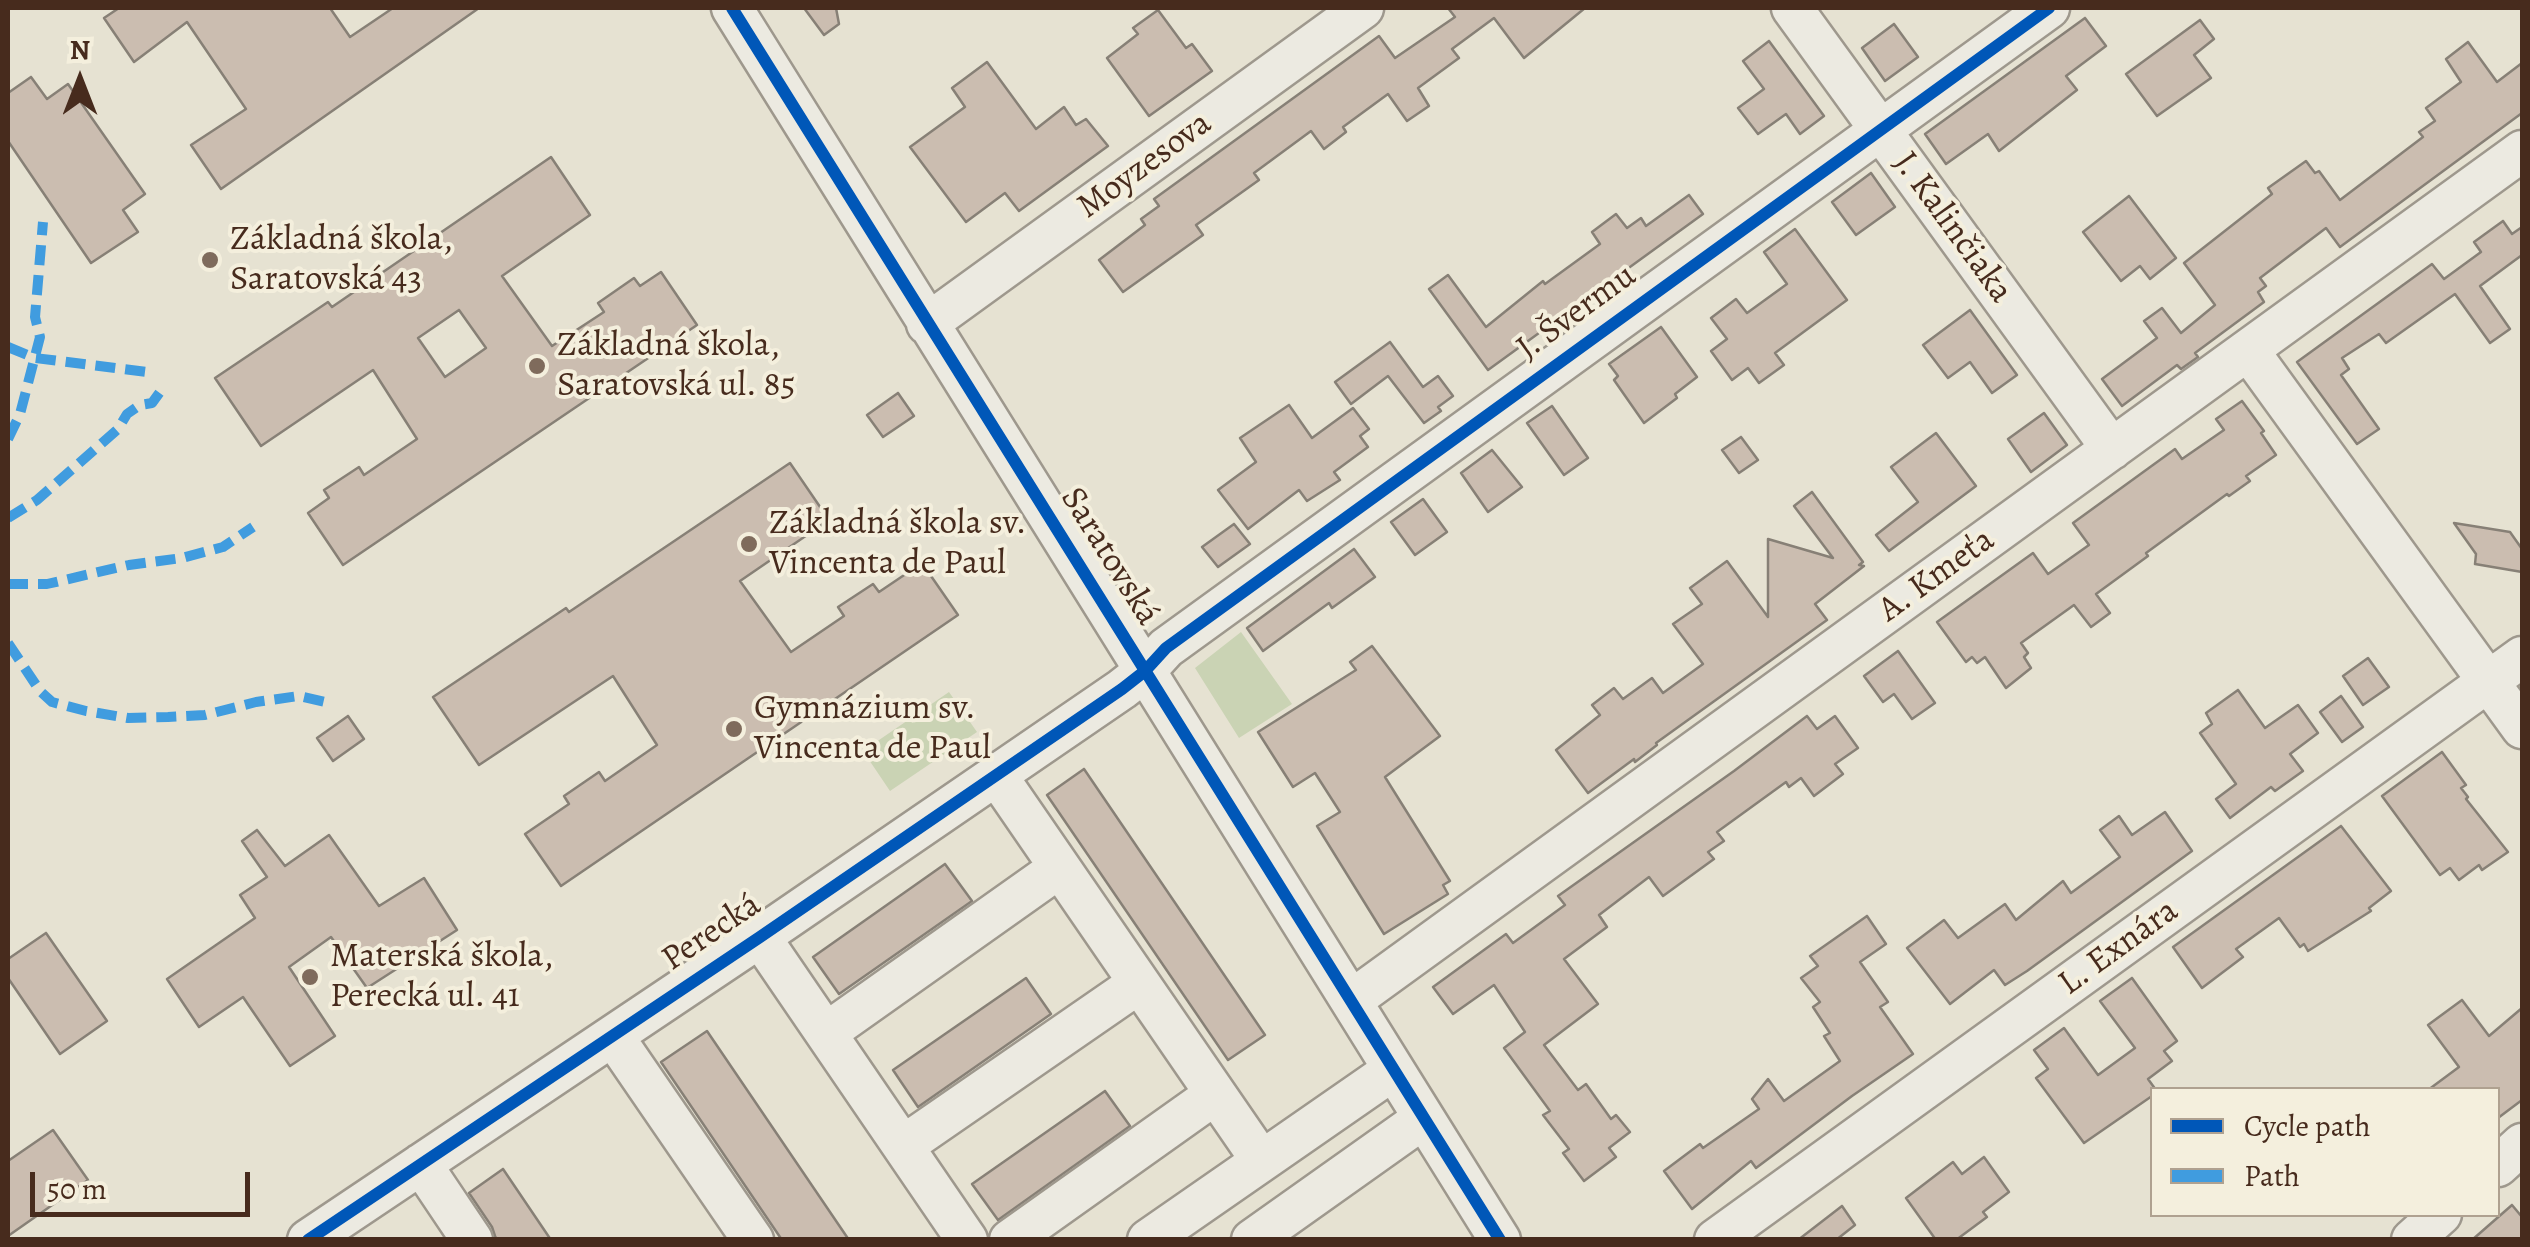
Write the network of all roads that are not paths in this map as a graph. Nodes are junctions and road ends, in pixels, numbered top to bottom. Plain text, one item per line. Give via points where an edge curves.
1 (732, 8) edge
2 (1362, 8) edge
3 (1792, 8) edge
4 (2049, 8) edge
5 (1882, 130) junction
6 (2522, 152) edge
7 (928, 324) junction
8 (2248, 350) junction
9 (2112, 449) junction
10 (2522, 657) edge
11 (1145, 671) junction
12 (2490, 681) junction
13 (2522, 728) edge
14 (997, 776) junction
15 (1059, 868) junction
16 (760, 938) junction
17 (1139, 983) junction
18 (1352, 1000) junction
19 (826, 1033) junction
20 (612, 1036) junction
21 (1393, 1070) junction
22 (1214, 1095) junction
23 (1424, 1118) junction
24 (2522, 1144) edge
25 (903, 1146) junction
26 (1261, 1160) junction
27 (421, 1164) junction
28 (2500, 1164) edge
29 (2438, 1217) edge
30 (308, 1240) edge
31 (472, 1240) edge
32 (752, 1240) edge
33 (968, 1240) edge
34 (1010, 1240) edge
35 (1148, 1240) edge
36 (1252, 1240) edge
37 (1500, 1240) edge
38 (1715, 1240) edge
39 (2412, 1240) edge

1 - 7 street, Saratovská
2 - 7 street, Moyzesova
3 - 5 street, J. Kalinčiaka
4 - 5 street, J. Švermu
5 - 9 street, J. Kalinčiaka
5 - 11 street, J. Švermu via 1166,648
6 - 8 street, A. Kmeťa
7 - 11 street, Saratovská
8 - 9 street, A. Kmeťa
8 - 12 street
9 - 18 street, A. Kmeťa
10 - 12 street, L. Exnára
11 - 14 street, Perecká
11 - 18 street, Saratovská
12 - 13 street
12 - 38 street, L. Exnára
14 - 15 street
14 - 16 street, Perecká
15 - 17 street
15 - 19 street
16 - 19 street
16 - 20 street, Perecká
17 - 22 street
17 - 25 street
18 - 21 street, Saratovská
19 - 25 street
20 - 27 street, Perecká
20 - 32 street
21 - 23 street, Saratovská
21 - 26 street
22 - 26 street
22 - 34 street
23 - 36 street
23 - 37 street, Saratovská
24 - 28 street
25 - 33 street
26 - 35 street
27 - 30 street, Perecká
27 - 31 street
29 - 39 street

